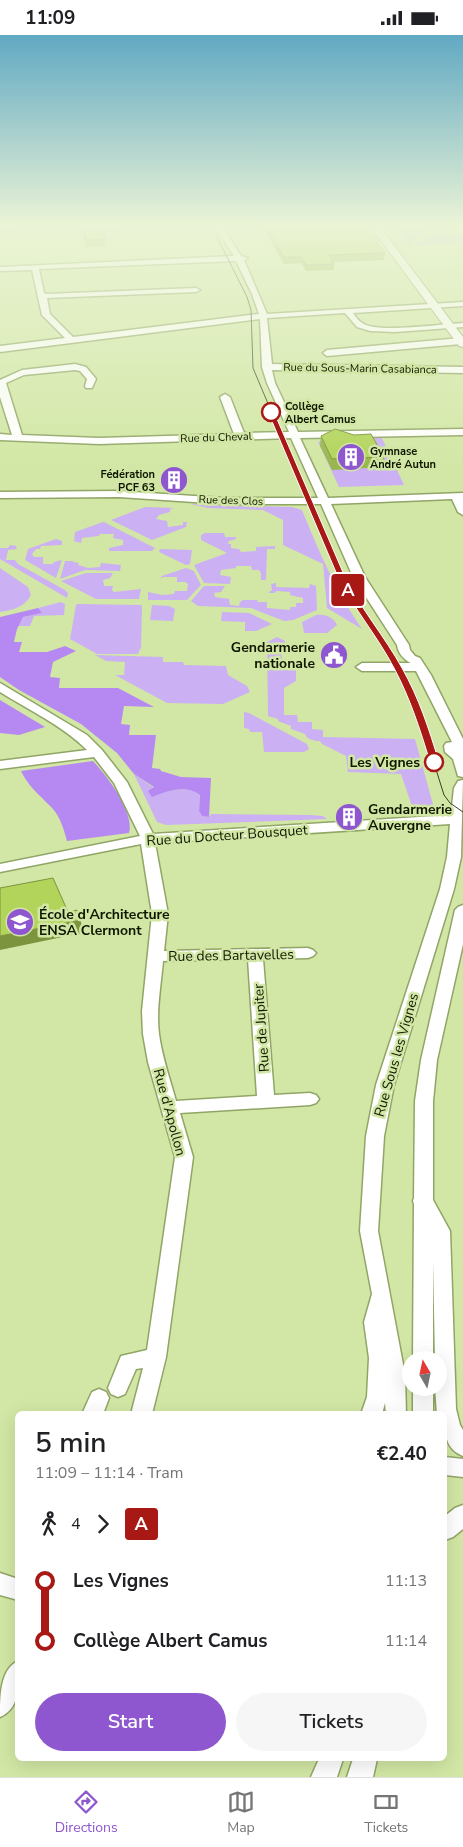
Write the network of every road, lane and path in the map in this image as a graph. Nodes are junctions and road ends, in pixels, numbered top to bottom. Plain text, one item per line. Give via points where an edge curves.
1 (44, 304) edge
2 (261, 304) edge
3 (442, 304) edge
4 (446, 304) edge
5 (433, 305) junction
6 (347, 310) junction
7 (266, 316) junction
8 (450, 326) junction
9 (463, 326) edge
10 (71, 339) junction
11 (462, 343) edge
12 (0, 349) edge
13 (327, 353) dead end
14 (269, 367) junction
15 (460, 369) edge
16 (89, 386) dead end
17 (225, 397) dead end
18 (463, 432) edge
19 (297, 435) junction
20 (240, 436) junction
21 (0, 437) edge
22 (18, 438) junction
23 (0, 495) edge
24 (460, 496) edge
25 (328, 501) junction
26 (463, 512) edge
27 (418, 664) junction
28 (362, 667) dead end
29 (0, 687) edge
30 (97, 753) junction
31 (462, 754) edge
32 (0, 765) edge
33 (463, 773) edge
34 (463, 784) edge
35 (461, 820) edge
36 (147, 839) junction
37 (0, 868) edge
38 (463, 910) edge
39 (308, 953) dead end
40 (255, 954) junction
41 (155, 956) junction
42 (310, 1099) dead end
43 (266, 1101) junction
44 (169, 1108) junction
45 (422, 1201) junction
46 (382, 1290) junction
47 (423, 1351) edge
48 (156, 1357) junction
49 (118, 1388) dead end
50 (423, 1396) edge
51 (146, 1411) edge
52 (372, 1411) edge
53 (396, 1411) edge
54 (423, 1411) edge
55 (446, 1411) edge
56 (447, 1414) edge
57 (463, 1447) edge
58 (447, 1467) edge
59 (463, 1468) edge
60 (463, 1515) edge
61 (447, 1528) edge
62 (15, 1678) edge
63 (0, 1705) edge
64 (330, 1761) edge
65 (364, 1761) edge
66 (324, 1777) edge
67 (360, 1777) edge

1 - 10 street via 46,315
2 - 7 street
3 - 5 street
4 - 9 main road
5 - 6 street
5 - 8 main road
6 - 7 street
6 - 8 street via 358,324 366,328
7 - 10 street
7 - 14 street
8 - 9 street
8 - 11 main road
10 - 12 street
11 - 13 street
14 - 15 street, Rue du Sous-Marin Casabianca
14 - 19 street via 274,390
16 - 22 street via 92,379 83,369 75,367 22,373 2,382
17 - 20 street
18 - 19 street, Rue du Cheval
19 - 20 street, Rue du Cheval
19 - 25 street
20 - 22 street, Rue du Cheval via 99,441
21 - 22 street, Rue du Cheval
23 - 25 street, Rue des Clos via 79,493 249,502
24 - 25 street, Rue des Clos
24 - 26 street
25 - 27 street via 347,551 368,592 404,645 406,653
27 - 28 street
27 - 31 street via 448,725 452,752
29 - 30 street, Rue d'Apollon via 82,738
30 - 32 street
30 - 36 street, Rue d'Apollon via 124,789
31 - 33 street
34 - 35 street, Rue Sous les Vignes
35 - 36 street, Rue du Docteur Bousquet
35 - 46 street, Rue Sous les Vignes via 447,889 394,1053 375,1136 369,1231
36 - 37 street, Rue du Docteur Bousquet
36 - 41 street, Rue d'Apollon via 160,914
38 - 45 street via 426,1080
39 - 40 street, Rue des Bartavelles
40 - 41 street, Rue des Bartavelles
40 - 43 street, Rue de Jupiter
41 - 44 street, Rue d'Apollon via 151,1034
42 - 43 street
43 - 44 street
44 - 48 street, Rue d'Apollon via 182,1146 183,1172
45 - 47 street
45 - 55 street via 440,1231
46 - 52 street via 374,1322 378,1358 377,1397
46 - 53 street, Rue Sous les Vignes via 395,1375
48 - 49 street via 128,1362
48 - 51 street, Rue d'Apollon
50 - 54 street
56 - 57 street via 450,1428
58 - 59 street
60 - 61 street
62 - 63 street
64 - 66 street
65 - 67 street

